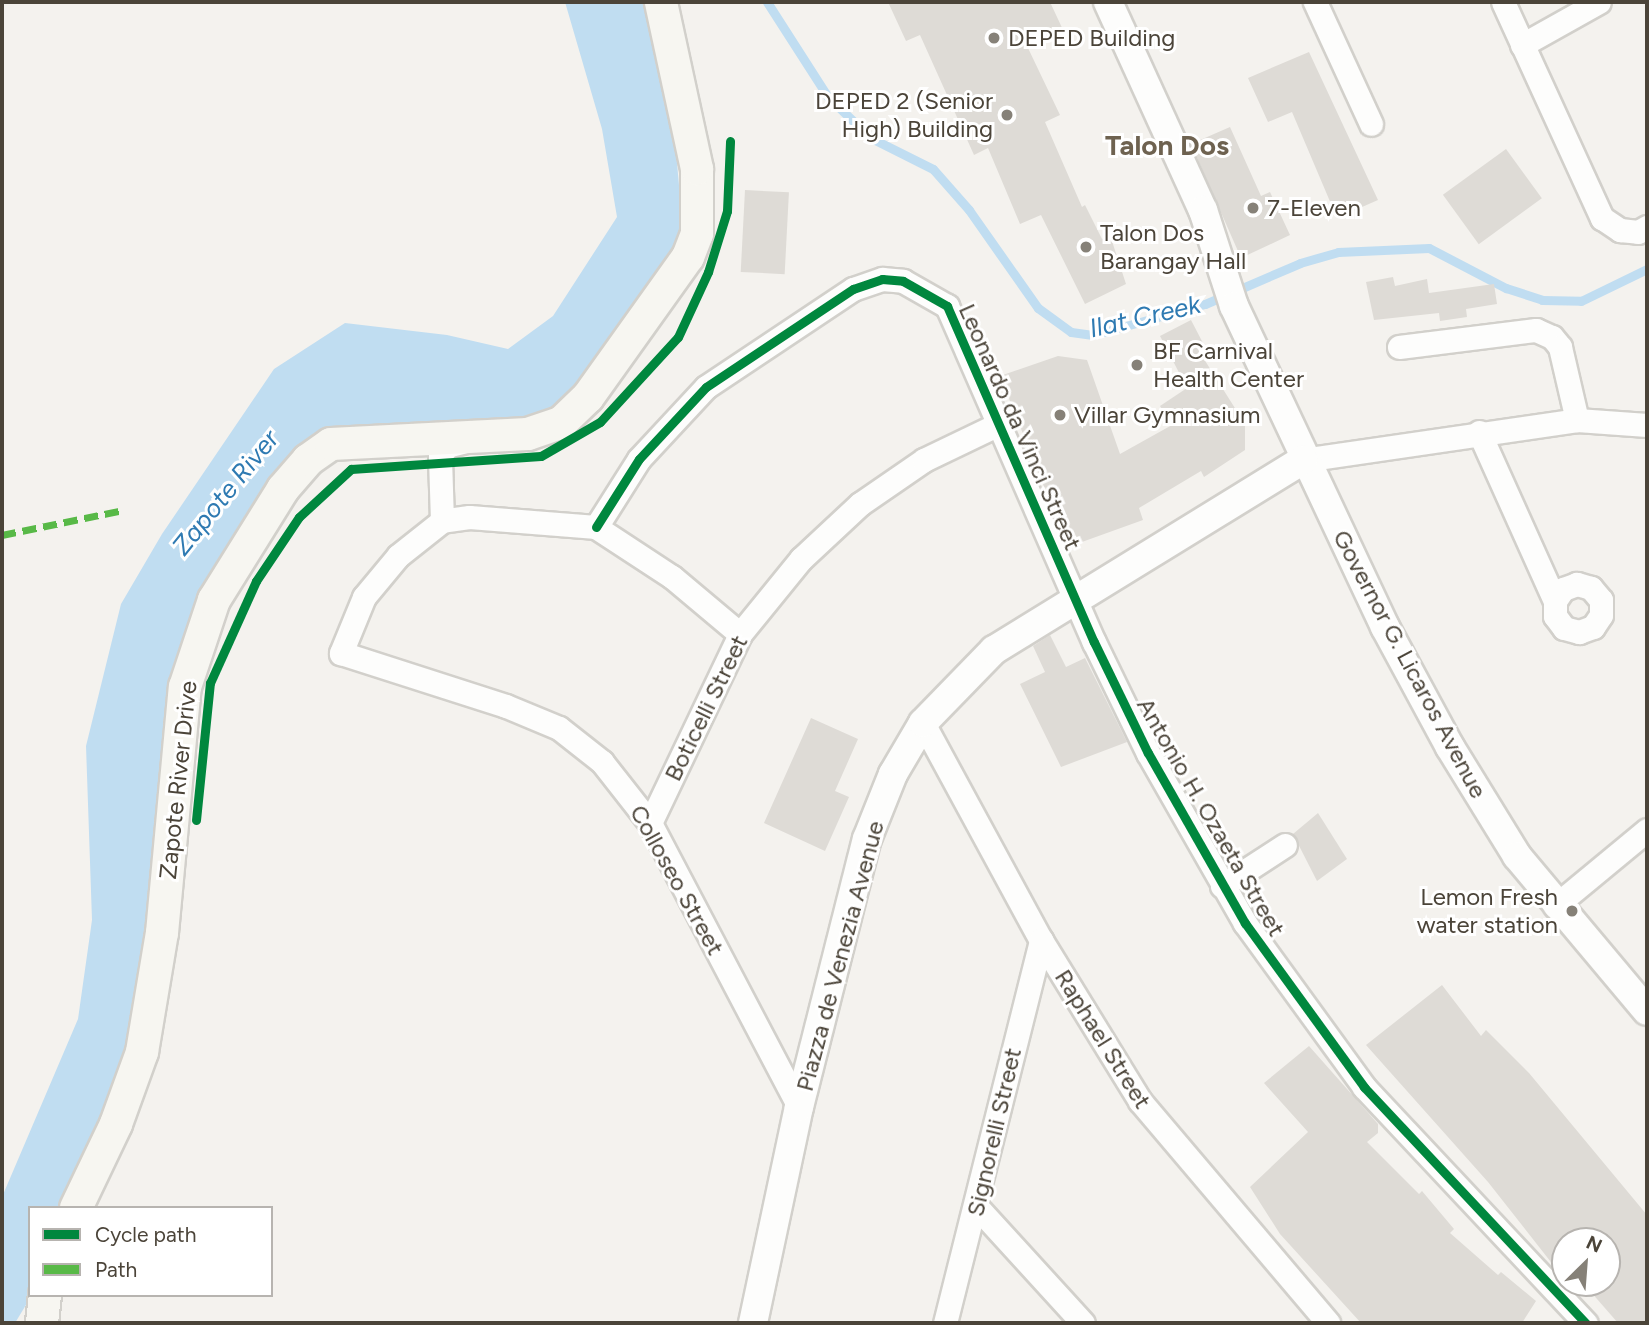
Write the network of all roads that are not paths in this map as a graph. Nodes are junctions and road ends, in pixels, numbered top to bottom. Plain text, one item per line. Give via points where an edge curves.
1 (661, 2) edge
2 (1108, 2) edge
3 (1315, 2) edge
4 (1503, 2) edge
5 (1599, 2) edge
6 (1522, 45) junction
7 (1371, 124) dead end
8 (1647, 227) edge
9 (1399, 347) dead end
10 (1577, 420) junction
11 (1001, 423) junction
12 (1647, 425) edge
13 (1479, 432) junction
14 (475, 438) junction
15 (1303, 460) junction
16 (442, 522) junction
17 (596, 527) junction
18 (1074, 598) junction
19 (1555, 601) dead end
20 (740, 634) junction
21 (923, 723) junction
22 (650, 822) junction
23 (1647, 830) edge
24 (1285, 845) dead end
25 (1222, 886) junction
26 (1555, 906) junction
27 (1041, 940) junction
28 (1647, 1011) edge
29 (799, 1107) junction
30 (77, 1206) edge
31 (977, 1207) junction
32 (45, 1297) edge
33 (1581, 1321) edge
34 (42, 1323) edge
35 (753, 1323) edge
36 (945, 1323) edge
37 (1083, 1323) edge
38 (1328, 1323) edge

1 - 14 main road, Zapote River Drive via 697,169 700,205 697,234 688,257 576,411 545,430
2 - 15 street, Governor G. Licaros Avenue via 1203,210 1229,295
3 - 7 street
4 - 6 street
5 - 6 street
6 - 8 street via 1602,218 1620,230 1638,232
9 - 10 street via 1536,330 1552,337 1560,347
10 - 12 street
10 - 13 street
11 - 17 street, Leonardo da Vinci Street via 947,306 903,281 882,279 853,289 706,387 639,459
11 - 18 street, Leonardo da Vinci Street
11 - 20 street, Boticelli Street via 924,460 860,504 801,559
13 - 15 street
13 - 19 street
14 - 16 street, Zapote River Drive via 447,446 440,456
14 - 30 main road, Zapote River Drive via 331,444 308,460 283,489 214,600 185,687 162,933 142,1052 116,1124
15 - 18 street, Piazza de Venezia Avenue
15 - 26 street, Governor G. Licaros Avenue via 1450,747 1517,856
16 - 17 street via 469,517
16 - 22 street, Colloseo Street via 398,556 364,597 341,653 506,706 559,728 601,762
17 - 20 street via 672,578
18 - 21 street, Piazza de Venezia Avenue via 994,650
18 - 25 street, Antonio H. Ozaeta Street via 1148,754
20 - 22 street, Boticelli Street
21 - 27 street, Raphael Street
21 - 29 street, Piazza de Venezia Avenue via 893,774 867,839
22 - 29 street, Colloseo Street
23 - 26 street
24 - 25 street
25 - 33 street, Antonio H. Ozaeta Street via 1364,1087
26 - 28 street, Governor G. Licaros Avenue
27 - 31 street, Signorelli Street
27 - 38 street, Raphael Street via 1140,1101
29 - 35 street, Piazza de Venezia Avenue
31 - 36 street, Signorelli Street
31 - 37 street
32 - 34 main road

